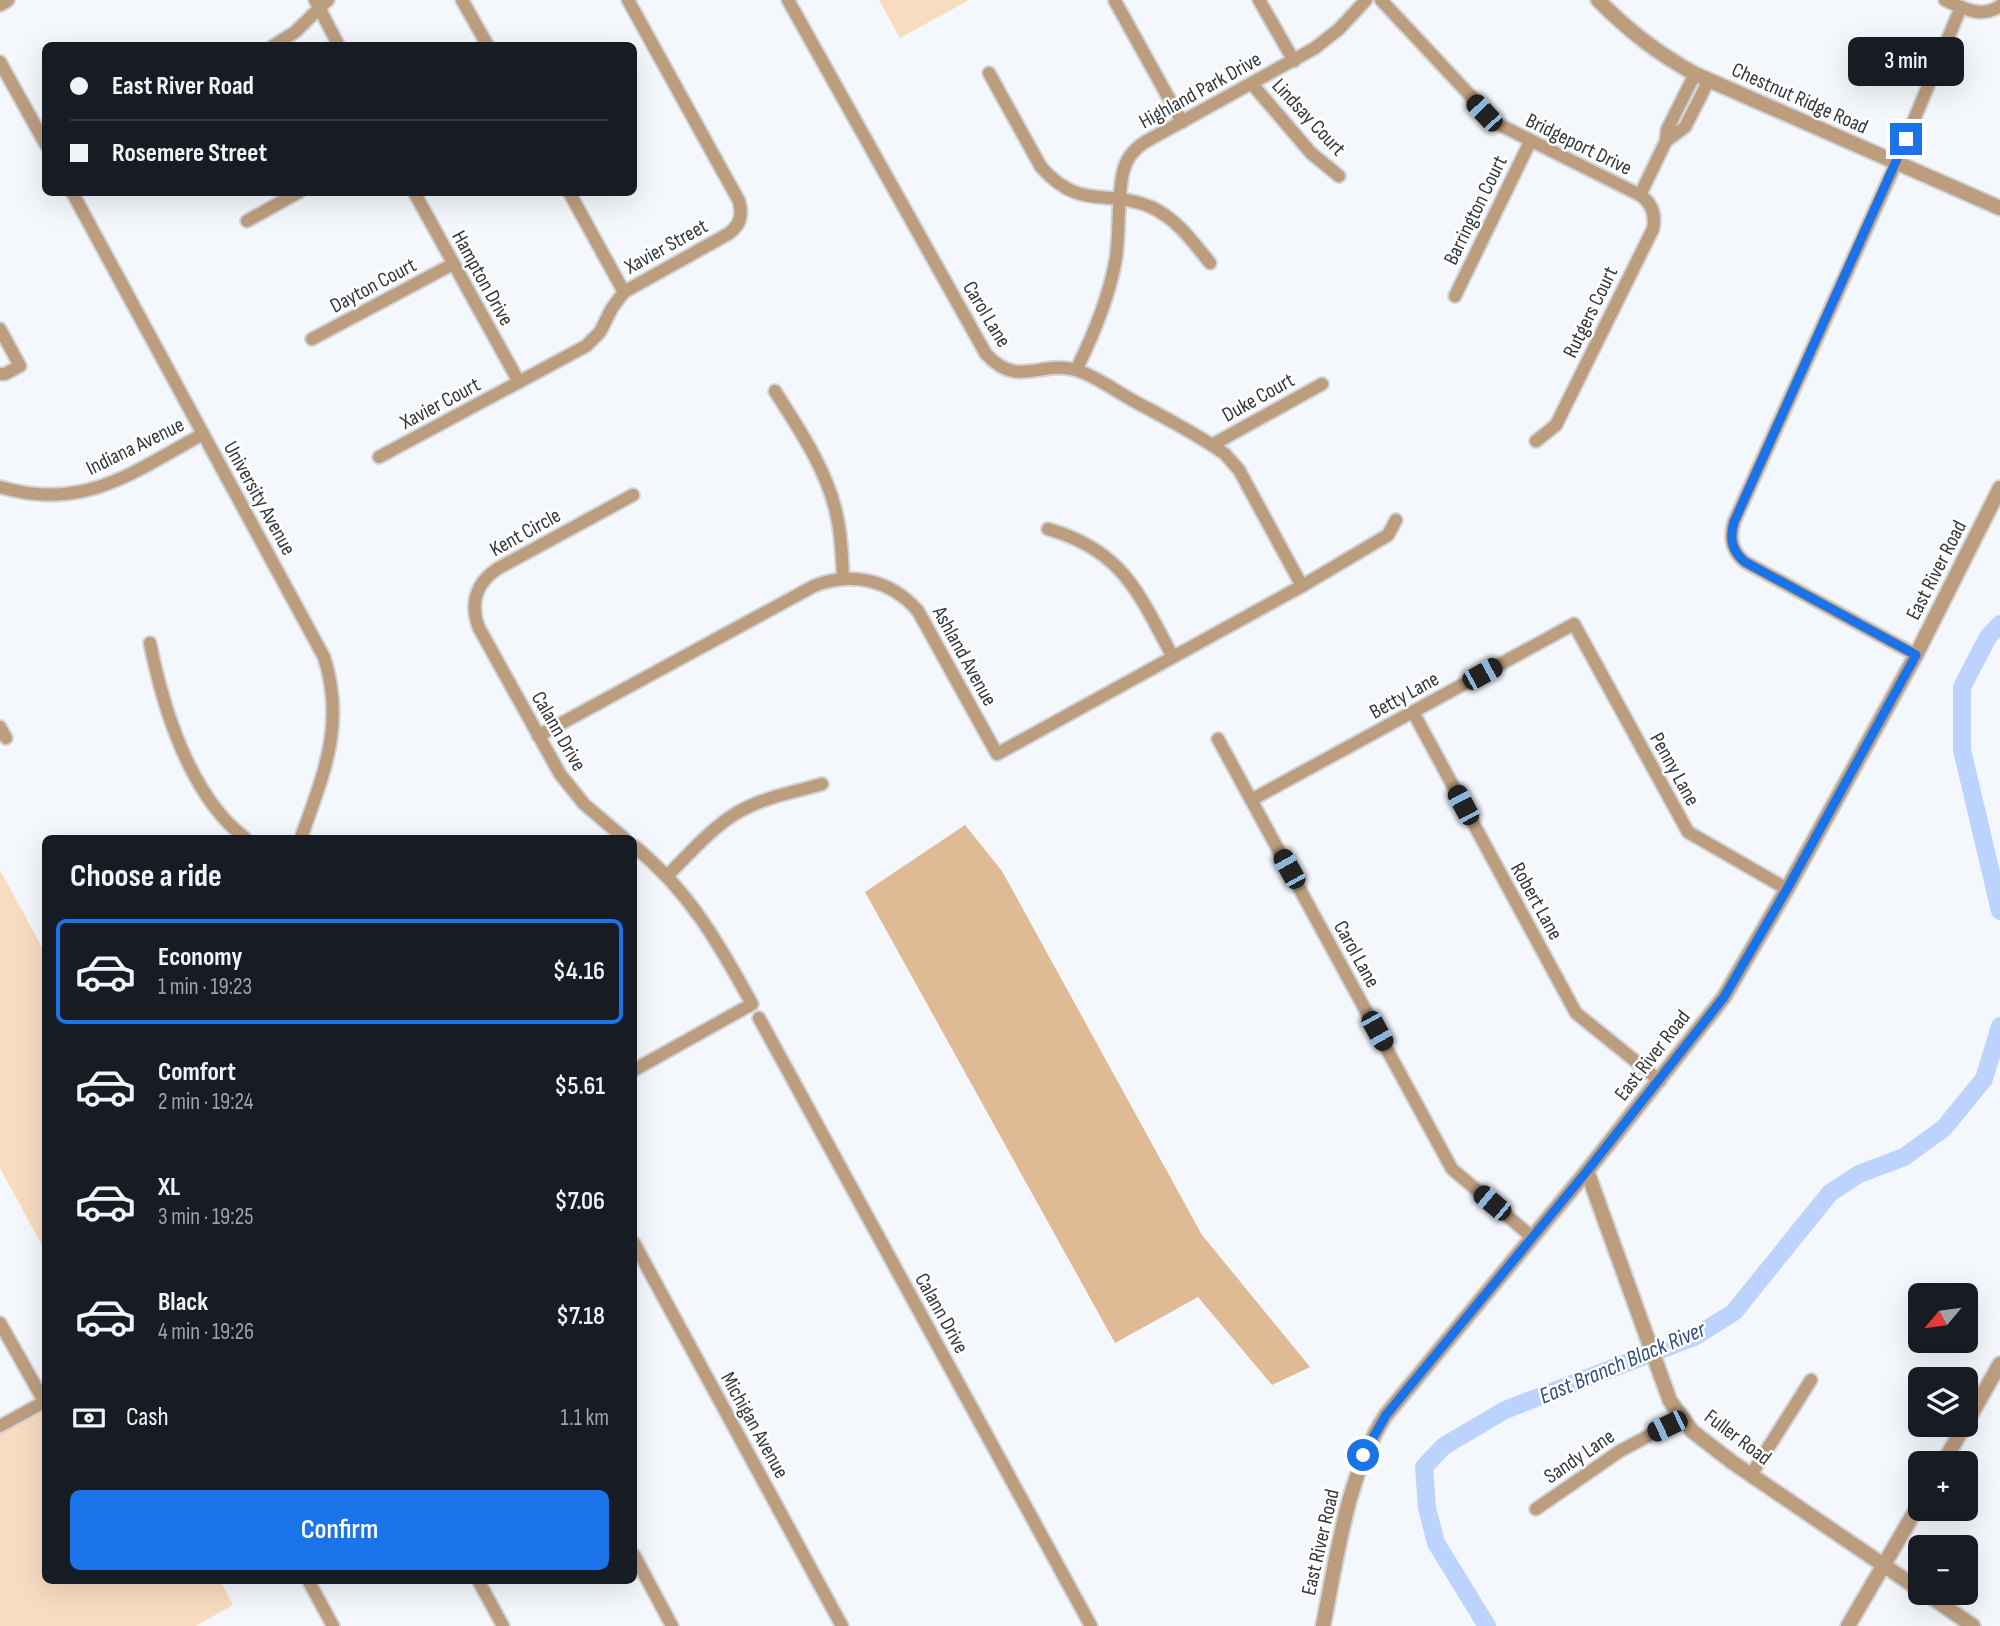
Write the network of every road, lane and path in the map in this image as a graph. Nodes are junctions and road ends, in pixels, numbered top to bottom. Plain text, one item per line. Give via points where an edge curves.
1 (8, 0) edge
2 (462, 0) edge
3 (628, 0) edge
4 (788, 0) edge
5 (1259, 0) edge
6 (1366, 0) edge
7 (1381, 0) edge
8 (1598, 0) edge
9 (1945, 0) edge
10 (1115, 1) edge
11 (321, 3) edge
12 (0, 4) edge
13 (2000, 6) edge
14 (1961, 7) junction
15 (279, 42) edge
16 (337, 42) edge
17 (486, 42) edge
18 (0, 61) edge
19 (1294, 61) junction
20 (989, 73) dead end
21 (1695, 74) junction
22 (1709, 80) junction
23 (1252, 83) junction
24 (1182, 122) junction
25 (42, 138) edge
26 (1666, 141) junction
27 (1530, 142) junction
28 (1896, 163) junction
29 (1339, 176) dead end
30 (1640, 195) junction
31 (74, 196) edge
32 (292, 196) edge
33 (416, 196) edge
34 (571, 196) edge
35 (1121, 200) junction
36 (2000, 208) edge
37 (247, 220) dead end
38 (1210, 263) dead end
39 (453, 264) junction
40 (624, 292) junction
41 (1455, 296) dead end
42 (0, 329) edge
43 (312, 340) dead end
44 (1076, 370) junction
45 (0, 374) edge
46 (519, 382) junction
47 (1322, 384) dead end
48 (775, 391) dead end
49 (204, 434) junction
50 (1536, 440) dead end
51 (1212, 445) junction
52 (379, 457) dead end
53 (0, 487) edge
54 (2000, 488) edge
55 (633, 495) dead end
56 (1396, 520) dead end
57 (1048, 529) dead end
58 (843, 579) junction
59 (1302, 586) junction
60 (1574, 624) joint
61 (479, 628) joint
62 (150, 643) dead end
63 (1916, 655) junction
64 (1173, 657) junction
65 (1413, 712) junction
66 (538, 736) junction
67 (1217, 739) dead end
68 (822, 784) dead end
69 (1251, 800) junction
70 (242, 835) edge
71 (302, 835) edge
72 (620, 835) edge
73 (637, 849) edge
74 (667, 876) junction
75 (1787, 889) junction
76 (759, 1018) dead end
77 (637, 1068) edge
78 (1660, 1081) junction
79 (1587, 1171) junction
80 (1532, 1237) junction
81 (637, 1249) edge
82 (0, 1323) edge
83 (2000, 1364) edge
84 (1811, 1380) dead end
85 (42, 1396) edge
86 (42, 1403) edge
87 (1682, 1418) junction
88 (0, 1426) edge
89 (1950, 1451) edge
90 (1751, 1475) junction
91 (1536, 1508) dead end
92 (1910, 1521) edge
93 (637, 1561) edge
94 (1884, 1565) junction
95 (1908, 1582) edge
96 (311, 1584) edge
97 (480, 1584) edge
98 (1943, 1605) edge
99 (333, 1626) edge
100 (503, 1626) edge
101 (672, 1626) edge
102 (842, 1626) edge
103 (1091, 1626) edge
104 (1323, 1626) edge
105 (1848, 1626) edge
106 (1973, 1626) edge

1 - 12 street
2 - 17 street
3 - 40 street, Xavier Street via 739,201 741,214 728,234
4 - 44 street, Carol Lane via 986,354 1000,368 1022,374
5 - 19 street
6 - 19 street, Highland Park Drive via 1327,39
7 - 27 street, Bridgeport Drive via 1484,113
8 - 21 street, Chestnut Ridge Road via 1629,31
9 - 14 street
10 - 24 street
11 - 15 street
11 - 16 street
13 - 14 street via 1978,13
14 - 28 street
18 - 25 street
19 - 23 street, Highland Park Drive
20 - 35 street via 1050,177 1084,196
21 - 22 street, Chestnut Ridge Road
21 - 26 street, Bridgeport Drive
22 - 26 street via 1685,127
22 - 28 street, Chestnut Ridge Road
23 - 24 street, Highland Park Drive
23 - 29 street, Lindsay Court via 1311,153
24 - 35 street, Highland Park Drive via 1131,155 1123,172
26 - 30 street, Bridgeport Drive
27 - 30 street, Bridgeport Drive
27 - 41 street, Barrington Court
28 - 36 street, Chestnut Ridge Road
28 - 63 street via 1731,536 1735,552 1745,562
30 - 50 street, Rutgers Court via 1654,213 1653,229 1556,425
31 - 49 street, University Avenue
32 - 37 street
33 - 39 street, Hampton Drive
34 - 40 street
35 - 38 street via 1148,206 1168,217
35 - 44 street, Highland Park Drive via 1110,287
39 - 43 street, Dayton Court
39 - 46 street, Hampton Drive
40 - 46 street, Xavier Street via 594,340
42 - 45 street via 20,366
44 - 51 street
46 - 52 street, Xavier Court
47 - 51 street, Duke Court
48 - 58 street via 814,454 829,489 839,526
49 - 53 street, Indiana Avenue via 127,476 88,491 47,495
49 - 71 street, University Avenue via 328,670 334,711 332,739
51 - 59 street via 1239,470
54 - 63 street, East River Road
55 - 61 street, Kent Circle via 491,573 480,584 474,603
56 - 59 street, Ashland Avenue via 1388,535
57 - 64 street via 1083,541 1119,568
58 - 64 street, Ashland Avenue via 881,584 918,611 997,754
58 - 66 street, Ashland Avenue via 814,586
59 - 64 street, Ashland Avenue
60 - 65 street, Betty Lane
60 - 75 street, Penny Lane via 1688,832
61 - 66 street, Calann Drive
62 - 70 street via 164,702 193,770 219,813
63 - 75 street, East River Road
65 - 69 street, Betty Lane
65 - 78 street, Robert Lane via 1576,1013
66 - 72 street, Calann Drive via 571,789
67 - 69 street, Carol Lane
68 - 74 street via 741,810 713,830
69 - 80 street, Carol Lane via 1452,1169
73 - 74 street
74 - 77 street via 708,925 752,1004
75 - 78 street, East River Road via 1724,997
76 - 103 street, Calann Drive
78 - 79 street, East River Road
79 - 80 street, East River Road
79 - 87 street, Fuller Road via 1661,1378
80 - 104 street, East River Road via 1374,1434 1356,1478
81 - 102 street, Michigan Avenue
82 - 85 street
83 - 89 street
84 - 90 street
86 - 88 street
87 - 90 street, Fuller Road via 1692,1431
87 - 91 street, Sandy Lane via 1620,1451
90 - 94 street, Fuller Road
92 - 94 street
93 - 101 street
94 - 95 street, Fuller Road
94 - 105 street
96 - 99 street
97 - 100 street
98 - 106 street

